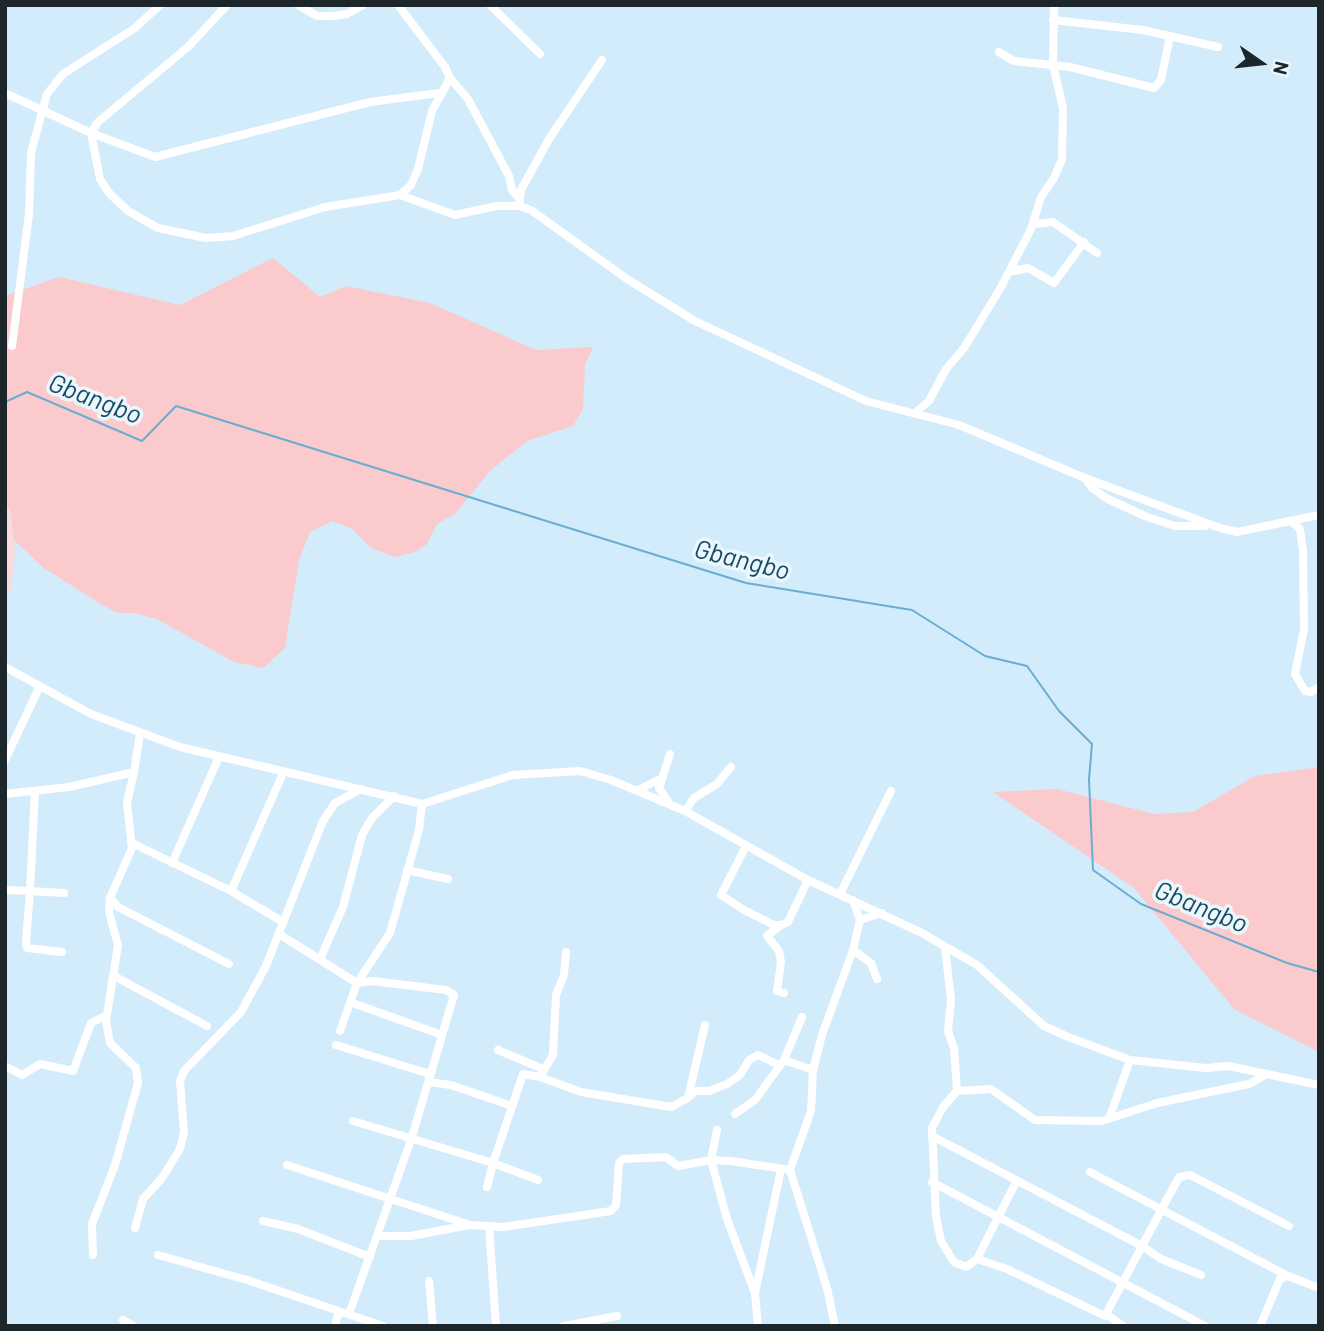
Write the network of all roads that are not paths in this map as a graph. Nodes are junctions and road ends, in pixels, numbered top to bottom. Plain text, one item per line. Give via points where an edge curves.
1 (160, 5) edge
2 (227, 5) edge
3 (298, 5) edge
4 (363, 5) edge
5 (398, 5) edge
6 (491, 5) edge
7 (1054, 5) edge
8 (1053, 20) junction
9 (1170, 36) junction
10 (1219, 47) dead end
11 (999, 52) dead end
12 (540, 54) dead end
13 (602, 60) dead end
14 (1053, 65) junction
15 (450, 78) junction
16 (5, 93) edge
17 (439, 93) junction
18 (40, 109) junction
19 (91, 133) junction
20 (400, 195) junction
21 (519, 202) junction
22 (1033, 224) junction
23 (1084, 242) junction
24 (1097, 253) dead end
25 (1009, 272) junction
26 (12, 346) dead end
27 (919, 410) junction
28 (1085, 478) junction
29 (5, 513) edge
30 (1319, 515) edge
31 (1290, 521) junction
32 (1209, 526) junction
33 (5, 589) edge
34 (5, 667) edge
35 (1319, 687) edge
36 (39, 688) junction
37 (140, 733) junction
38 (670, 754) dead end
39 (219, 757) junction
40 (5, 760) edge
41 (731, 767) dead end
42 (284, 771) junction
43 (134, 772) junction
44 (662, 778) junction
45 (362, 788) junction
46 (640, 789) junction
47 (36, 791) junction
48 (891, 791) dead end
49 (5, 794) edge
50 (394, 796) junction
51 (669, 803) junction
52 (422, 804) junction
53 (685, 811) junction
54 (132, 843) junction
55 (746, 846) junction
56 (172, 863) junction
57 (407, 870) junction
58 (448, 880) dead end
59 (808, 880) junction
60 (5, 890) edge
61 (30, 891) junction
62 (231, 891) junction
63 (64, 893) dead end
64 (839, 894) junction
65 (110, 898) junction
66 (853, 900) junction
67 (882, 913) junction
68 (860, 920) junction
69 (283, 922) junction
70 (781, 925) junction
71 (279, 934) junction
72 (945, 947) junction
73 (853, 950) junction
74 (62, 951) dead end
75 (566, 952) dead end
76 (320, 959) junction
77 (229, 964) dead end
78 (114, 976) junction
79 (877, 978) dead end
80 (357, 983) junction
81 (785, 993) dead end
82 (350, 1002) junction
83 (107, 1015) junction
84 (802, 1017) dead end
85 (705, 1025) dead end
86 (207, 1026) dead end
87 (340, 1031) dead end
88 (442, 1035) junction
89 (336, 1045) dead end
90 (498, 1050) dead end
91 (1130, 1060) junction
92 (782, 1063) junction
93 (5, 1066) edge
94 (813, 1070) junction
95 (542, 1073) junction
96 (1267, 1074) junction
97 (429, 1078) junction
98 (1319, 1085) edge
99 (957, 1090) junction
100 (688, 1098) junction
101 (512, 1105) junction
102 (735, 1114) dead end
103 (1109, 1119) junction
104 (353, 1121) dead end
105 (717, 1130) dead end
106 (932, 1136) junction
107 (411, 1139) junction
108 (711, 1160) junction
109 (493, 1163) junction
110 (287, 1165) dead end
111 (786, 1169) junction
112 (1090, 1172) dead end
113 (538, 1181) dead end
114 (932, 1182) junction
115 (1016, 1182) junction
116 (486, 1187) dead end
117 (391, 1199) junction
118 (1162, 1210) junction
119 (997, 1219) junction
120 (262, 1221) dead end
121 (469, 1225) junction
122 (1289, 1226) dead end
123 (489, 1227) junction
124 (135, 1228) dead end
125 (378, 1237) junction
126 (1142, 1246) junction
127 (93, 1255) dead end
128 (158, 1255) dead end
129 (370, 1257) junction
130 (977, 1259) junction
131 (1200, 1275) dead end
132 (1288, 1276) junction
133 (429, 1280) dead end
134 (1124, 1284) junction
135 (1319, 1288) edge
136 (755, 1293) junction
137 (339, 1311) junction
138 (349, 1314) junction
139 (1107, 1315) junction
140 (617, 1316) dead end
141 (123, 1320) dead end
142 (134, 1326) edge
143 (335, 1326) edge
144 (383, 1326) edge
145 (433, 1326) edge
146 (497, 1326) edge
147 (565, 1326) edge
148 (758, 1326) edge
149 (835, 1326) edge
150 (1123, 1326) edge
151 (1205, 1326) edge
152 (1260, 1326) edge

1 - 18 street via 135,28 63,74
2 - 19 street via 188,47 98,122
3 - 4 street via 317,16 332,16
5 - 15 street
6 - 12 street
7 - 8 street
8 - 9 street
8 - 14 street
9 - 10 street
9 - 14 street via 1161,80 1154,88
11 - 14 street via 1014,61
13 - 21 street via 564,113
14 - 22 street via 1063,107 1063,150
15 - 17 street
15 - 21 street via 468,99
16 - 18 street
17 - 19 street via 359,104 155,157
17 - 20 street via 418,169
18 - 19 street
18 - 26 street via 31,153 29,214
19 - 20 street via 100,178 109,193 128,211 179,234 233,236 325,206
20 - 21 street via 456,215
21 - 27 street via 627,279 710,329 853,396 882,406
22 - 23 street via 1051,221
22 - 25 street
23 - 24 street
23 - 25 street via 1056,282 1028,268
25 - 27 street via 964,348
27 - 28 street
28 - 32 street
28 - 32 street via 1108,499 1147,517 1175,526
29 - 33 main road via 9,553
30 - 31 street
31 - 32 street via 1237,532
31 - 35 street via 1300,529 1303,551 1304,629 1295,674 1305,691
34 - 36 street
36 - 37 street
36 - 40 street
37 - 39 street
37 - 43 street
38 - 44 street
39 - 42 street
39 - 56 street
41 - 53 street
42 - 45 street
42 - 62 street
43 - 47 street
43 - 54 street via 127,803
44 - 46 street
44 - 51 street via 659,788
45 - 50 street
45 - 69 street via 335,803 323,821
46 - 51 street
46 - 52 street via 580,771 559,770 513,775
47 - 49 street
47 - 61 street
48 - 64 street
50 - 52 street
50 - 76 street via 372,817 362,835 343,907
51 - 53 street
52 - 57 street
53 - 55 street
54 - 56 street
54 - 65 street
55 - 59 street
55 - 70 street via 721,895 767,922
56 - 62 street
57 - 58 street
57 - 80 street via 390,933
59 - 64 street
59 - 70 street via 788,922
60 - 61 street
61 - 63 street
61 - 74 street via 27,948
62 - 69 street
64 - 66 street
65 - 77 street via 118,907
65 - 78 street via 118,945
66 - 67 street
66 - 68 street
67 - 68 street
67 - 72 street
68 - 73 street
69 - 71 street
70 - 81 street via 767,936 782,962 777,991
71 - 76 street
71 - 124 street via 241,1012 184,1071 180,1149 142,1199
72 - 91 street via 989,974 1052,1030
72 - 99 street via 951,1000 948,1031
73 - 79 street via 871,963
73 - 94 street
75 - 95 street via 556,995 553,1055
76 - 80 street
78 - 83 street
78 - 86 street
80 - 82 street
80 - 88 street via 373,981 453,993
82 - 87 street
82 - 88 street
83 - 93 street via 94,1019 73,1071 40,1065 22,1074
83 - 127 street via 110,1043 136,1068 138,1083 116,1165 93,1224
84 - 92 street
85 - 100 street
88 - 97 street
89 - 97 street
90 - 95 street
91 - 96 street via 1228,1066
91 - 103 street
92 - 94 street
92 - 100 street via 758,1055 727,1084 696,1091
92 - 102 street via 755,1100
94 - 111 street via 811,1111
95 - 100 street via 581,1092 666,1108
95 - 101 street via 523,1074
96 - 98 street
96 - 103 street via 1249,1084 1157,1103
97 - 101 street
97 - 107 street
99 - 103 street via 991,1089 1035,1121
99 - 106 street via 936,1118
101 - 109 street
104 - 107 street
105 - 108 street
106 - 114 street
106 - 115 street
107 - 109 street
107 - 117 street
108 - 111 street
108 - 123 street via 678,1166 666,1157 623,1159 616,1205 611,1211
108 - 136 street
109 - 113 street
109 - 116 street
110 - 117 street
111 - 136 street
111 - 149 street via 827,1288
112 - 118 street
114 - 119 street
114 - 130 street via 941,1241 948,1256 966,1266
115 - 119 street
115 - 126 street
117 - 121 street
117 - 125 street
118 - 122 street via 1184,1174
118 - 126 street
118 - 132 street
119 - 130 street
119 - 134 street
120 - 129 street via 307,1232
121 - 123 street
121 - 125 street
123 - 146 street
125 - 129 street
126 - 131 street
126 - 134 street
128 - 137 street
129 - 138 street
130 - 139 street
132 - 135 street
132 - 152 street via 1280,1279
133 - 145 street
134 - 139 street
134 - 151 street
136 - 148 street
137 - 138 street
137 - 143 street
138 - 144 street
139 - 150 street
140 - 147 street
141 - 142 street

